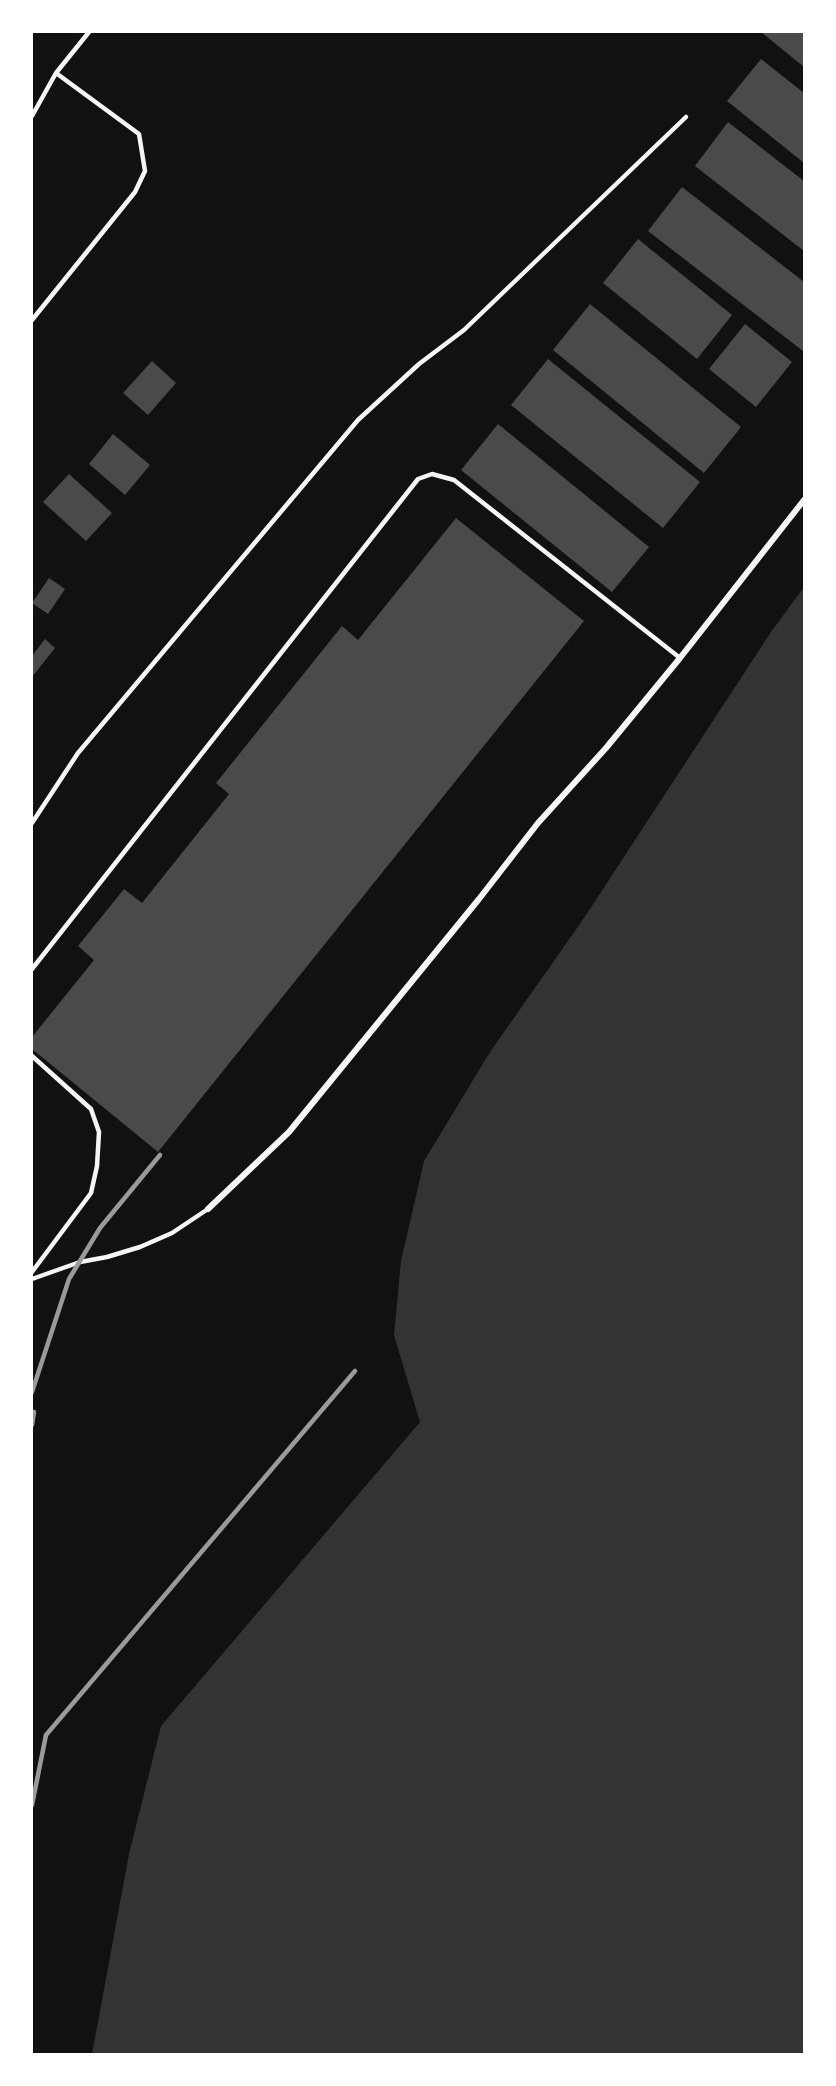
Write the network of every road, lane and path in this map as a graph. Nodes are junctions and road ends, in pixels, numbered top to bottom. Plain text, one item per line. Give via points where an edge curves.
1 (89, 32) edge
2 (56, 73) junction
3 (32, 116) edge
4 (687, 117) dead end
5 (32, 320) edge
6 (804, 500) edge
7 (680, 658) junction
8 (32, 823) edge
9 (32, 969) edge
10 (32, 1056) edge
11 (207, 1209) joint
12 (32, 1272) edge
13 (32, 1279) edge

1 - 2 lane
2 - 3 lane
2 - 5 lane via 139,134 145,171 135,192
4 - 8 lane via 464,330 419,364 358,420 78,753
6 - 7 street
7 - 9 lane via 454,480 432,474 418,478
7 - 11 street via 538,823 289,1132
10 - 12 lane via 91,1109 99,1132 91,1193
11 - 13 lane via 172,1233 140,1246

